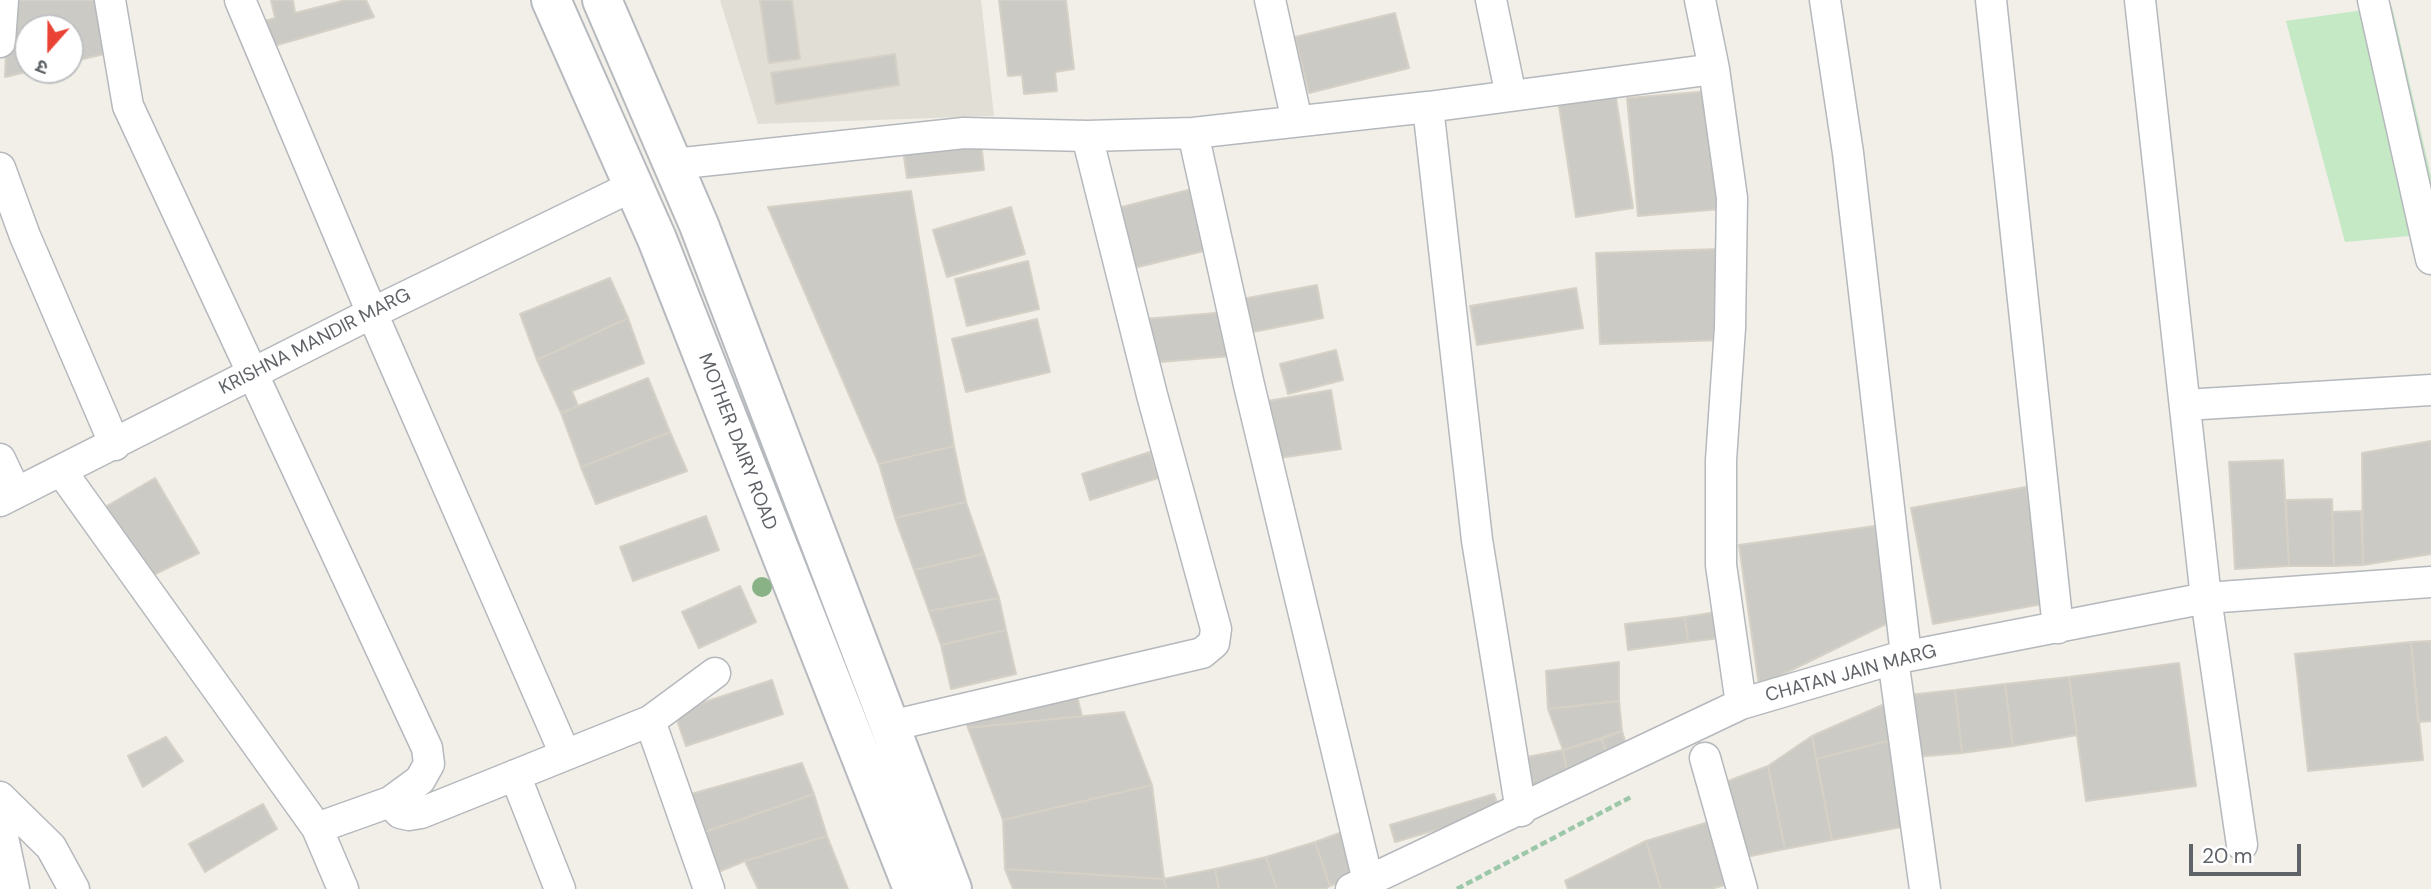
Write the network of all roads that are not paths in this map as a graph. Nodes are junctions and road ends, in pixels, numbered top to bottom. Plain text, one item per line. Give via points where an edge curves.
1 (3, 0) edge
2 (110, 0) edge
3 (240, 0) edge
4 (1270, 0) edge
5 (1491, 0) edge
6 (1700, 0) edge
7 (1825, 0) edge
8 (1991, 0) edge
9 (2140, 0) edge
10 (2373, 0) edge
11 (549, 1) edge
12 (604, 1) edge
13 (0, 42) edge
14 (1714, 69) junction
15 (1511, 96) junction
16 (1428, 107) junction
17 (1297, 121) junction
18 (1193, 133) junction
19 (1087, 136) junction
20 (674, 164) junction
21 (1, 172) edge
22 (631, 187) junction
23 (2431, 259) edge
24 (372, 313) junction
25 (251, 374) junction
26 (2431, 390) edge
27 (2185, 405) junction
28 (115, 445) junction
29 (0, 460) edge
30 (61, 472) junction
31 (8, 497) edge
32 (2431, 582) edge
33 (2206, 598) junction
34 (2059, 628) junction
35 (1899, 657) junction
36 (715, 673) dead end
37 (1741, 704) junction
38 (650, 721) junction
39 (890, 726) junction
40 (565, 754) junction
41 (1705, 758) dead end
42 (515, 775) junction
43 (0, 797) edge
44 (390, 802) junction
45 (1521, 811) junction
46 (0, 823) edge
47 (317, 828) junction
48 (2242, 845) dead end
49 (1359, 885) edge
50 (14, 889) edge
51 (74, 889) edge
52 (343, 889) edge
53 (560, 889) edge
54 (709, 889) edge
55 (913, 889) edge
56 (952, 889) edge
57 (1742, 889) edge
58 (1925, 889) edge

1 - 13 street
2 - 25 street via 128,106
3 - 24 street
4 - 17 street
5 - 15 street
6 - 14 street
7 - 35 street via 1848,153
8 - 34 street
9 - 27 street
10 - 23 street
11 - 22 main road, MOTHER DAIRY ROAD
12 - 20 main road
14 - 15 street
14 - 37 street via 1731,198 1721,565
15 - 16 street
16 - 17 street
16 - 45 street via 1477,540
17 - 18 street
18 - 19 street
18 - 49 street
19 - 20 street via 964,133
19 - 39 street via 1216,629 1214,643 1202,653
20 - 39 main road
21 - 28 street
22 - 24 street, KRISHNA MANDIR MARG
22 - 55 main road, MOTHER DAIRY ROAD via 657,239
24 - 25 street, KRISHNA MANDIR MARG
24 - 40 street
25 - 28 street, KRISHNA MANDIR MARG
25 - 44 street via 427,748 429,764 420,780
26 - 27 street
27 - 33 street
28 - 30 street, KRISHNA MANDIR MARG
29 - 31 street
30 - 31 street, KRISHNA MANDIR MARG
30 - 47 street
32 - 33 street, CHATAN JAIN MARG
33 - 34 street, CHATAN JAIN MARG
33 - 48 street
34 - 35 street, CHATAN JAIN MARG
35 - 37 street, CHATAN JAIN MARG
35 - 58 street
36 - 38 street
37 - 45 street, CHATAN JAIN MARG
38 - 40 street
38 - 54 street
39 - 56 main road
40 - 42 street
41 - 57 street
42 - 44 street via 410,816
42 - 53 street
43 - 51 street via 51,847
44 - 47 street
45 - 49 street, CHATAN JAIN MARG
46 - 50 street
47 - 52 street

